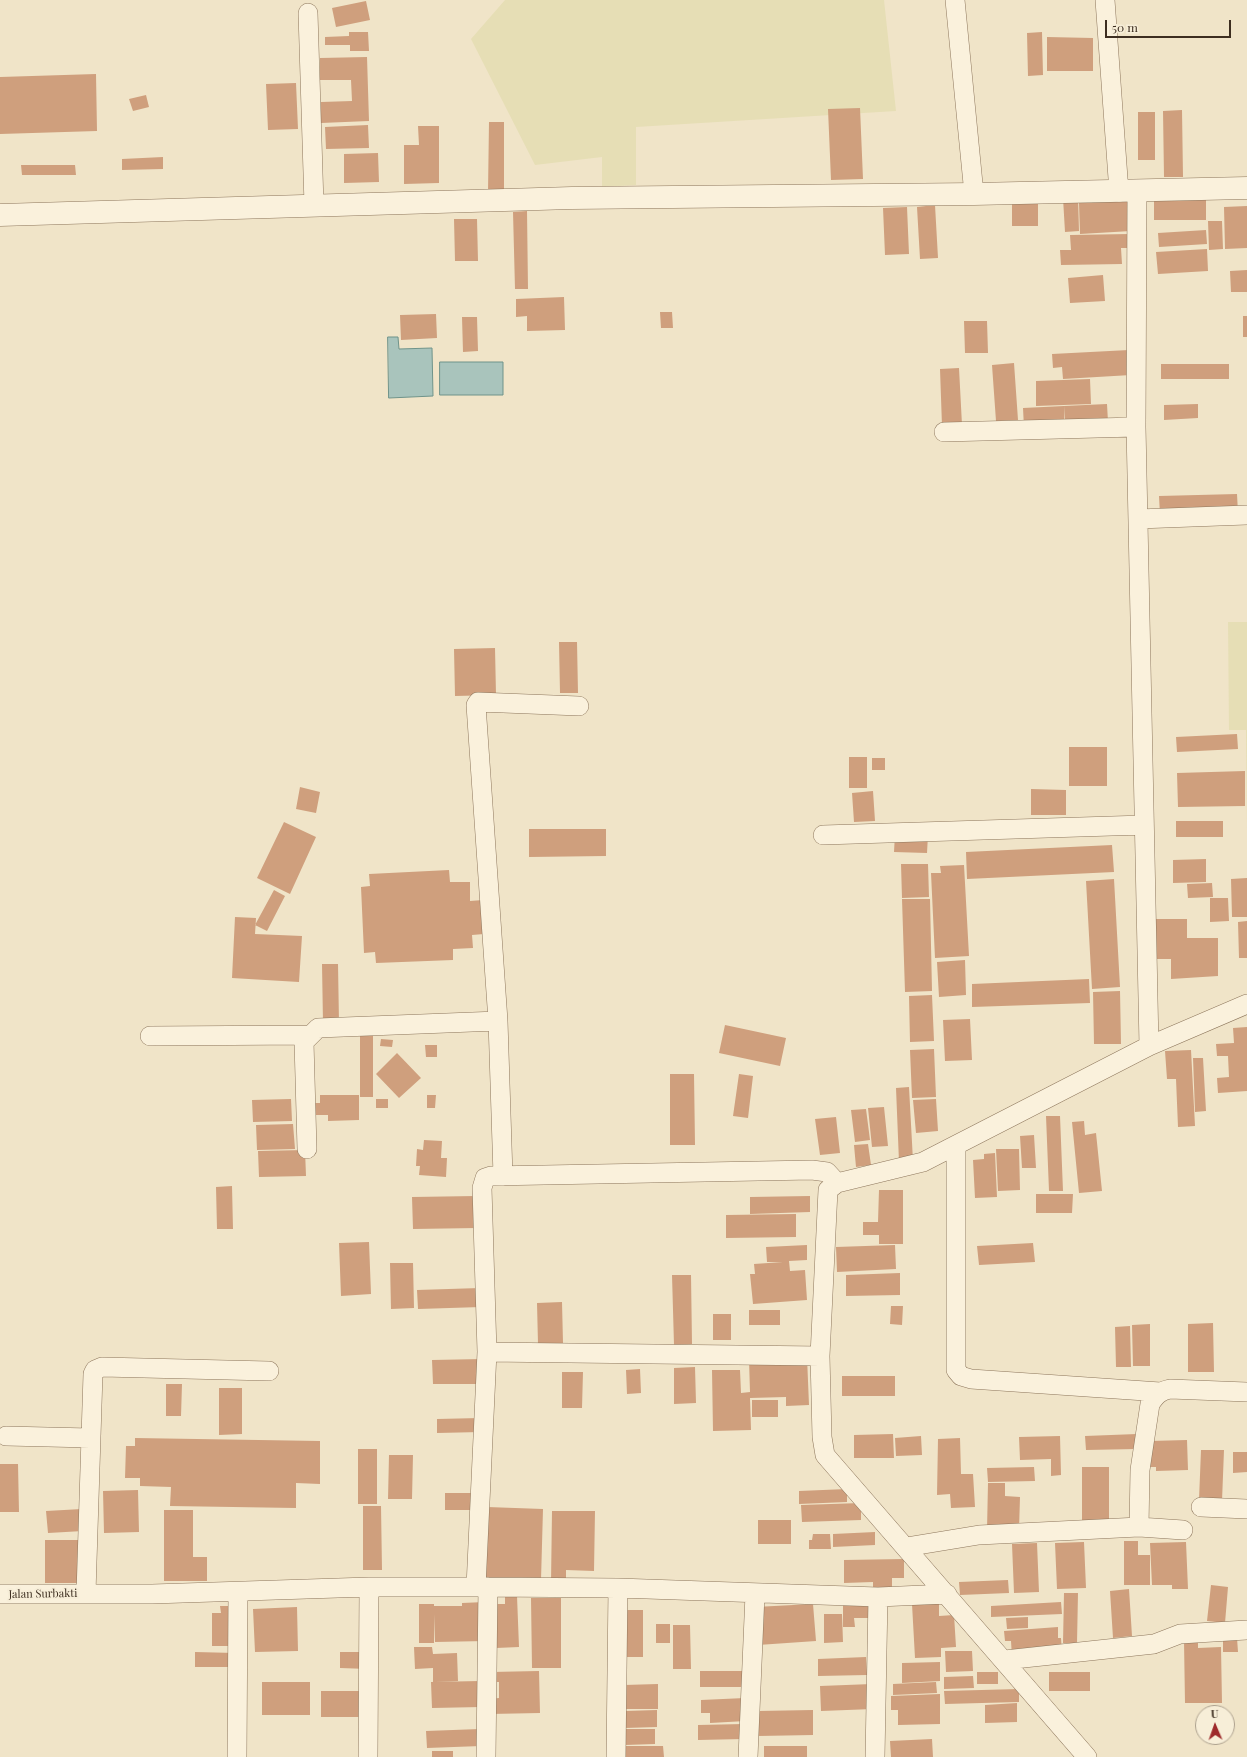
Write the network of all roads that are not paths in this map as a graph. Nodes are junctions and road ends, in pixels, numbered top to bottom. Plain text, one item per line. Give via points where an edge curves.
1 (955, 0) edge
2 (1105, 0) edge
3 (308, 14) dead end
4 (1247, 188) edge
5 (1128, 191) junction
6 (974, 194) junction
7 (314, 205) junction
8 (0, 215) edge
9 (1136, 427) junction
10 (944, 432) dead end
11 (1247, 515) edge
12 (1138, 519) junction
13 (579, 706) dead end
14 (1144, 825) junction
15 (823, 835) dead end
16 (1247, 1004) edge
17 (498, 1021) junction
18 (310, 1035) junction
19 (150, 1036) dead end
20 (1149, 1046) junction
21 (956, 1145) junction
22 (307, 1150) dead end
23 (503, 1176) junction
24 (837, 1183) junction
25 (487, 1352) junction
26 (820, 1356) junction
27 (269, 1371) dead end
28 (1160, 1392) junction
29 (1247, 1392) edge
30 (6, 1436) dead end
31 (90, 1438) junction
32 (1201, 1507) dead end
33 (1247, 1509) edge
34 (1139, 1526) junction
35 (1183, 1530) dead end
36 (906, 1547) junction
37 (369, 1587) junction
38 (482, 1587) junction
39 (618, 1588) junction
40 (86, 1593) junction
41 (238, 1593) junction
42 (0, 1594) edge
43 (754, 1594) junction
44 (947, 1594) junction
45 (878, 1597) junction
46 (1247, 1630) edge
47 (1005, 1660) junction
48 (237, 1757) edge
49 (368, 1757) edge
50 (486, 1757) edge
51 (616, 1757) edge
52 (748, 1757) edge
53 (875, 1757) edge
54 (1087, 1757) edge

1 - 6 street
2 - 5 street
3 - 7 street
4 - 5 street
5 - 6 street
5 - 9 street
6 - 7 street via 572,198
7 - 8 street
9 - 10 street
9 - 12 street
11 - 12 street
12 - 14 street
13 - 17 street via 478,702 476,706
14 - 15 street
14 - 20 street
16 - 20 street
17 - 18 street via 339,1026 318,1028
17 - 23 street
18 - 19 street
18 - 22 street via 304,1042
20 - 21 street
21 - 24 street via 923,1162
21 - 28 street via 956,1370 961,1376 971,1379
23 - 24 street via 812,1170 827,1172
23 - 25 street via 485,1178 482,1188
24 - 26 street via 828,1190
25 - 26 street
25 - 38 street
26 - 36 street via 822,1437 825,1455
27 - 31 street via 97,1368 93,1374
28 - 29 street via 1170,1389
28 - 34 street via 1150,1404 1140,1470
30 - 31 street
31 - 40 street
32 - 33 street
34 - 35 street
34 - 36 street via 979,1535
36 - 44 street
37 - 38 street, Jalan Surbakti
37 - 41 street, Jalan Surbakti
37 - 49 street
38 - 39 street, Jalan Surbakti
38 - 50 street
39 - 43 street, Jalan Surbakti
39 - 51 street
40 - 41 street, Jalan Surbakti
40 - 42 street, Jalan Surbakti
41 - 48 street
43 - 45 street, Jalan Surbakti
43 - 52 street
44 - 45 street, Jalan Surbakti
44 - 47 street
45 - 53 street
46 - 47 street via 1180,1634 1154,1644
47 - 54 street

